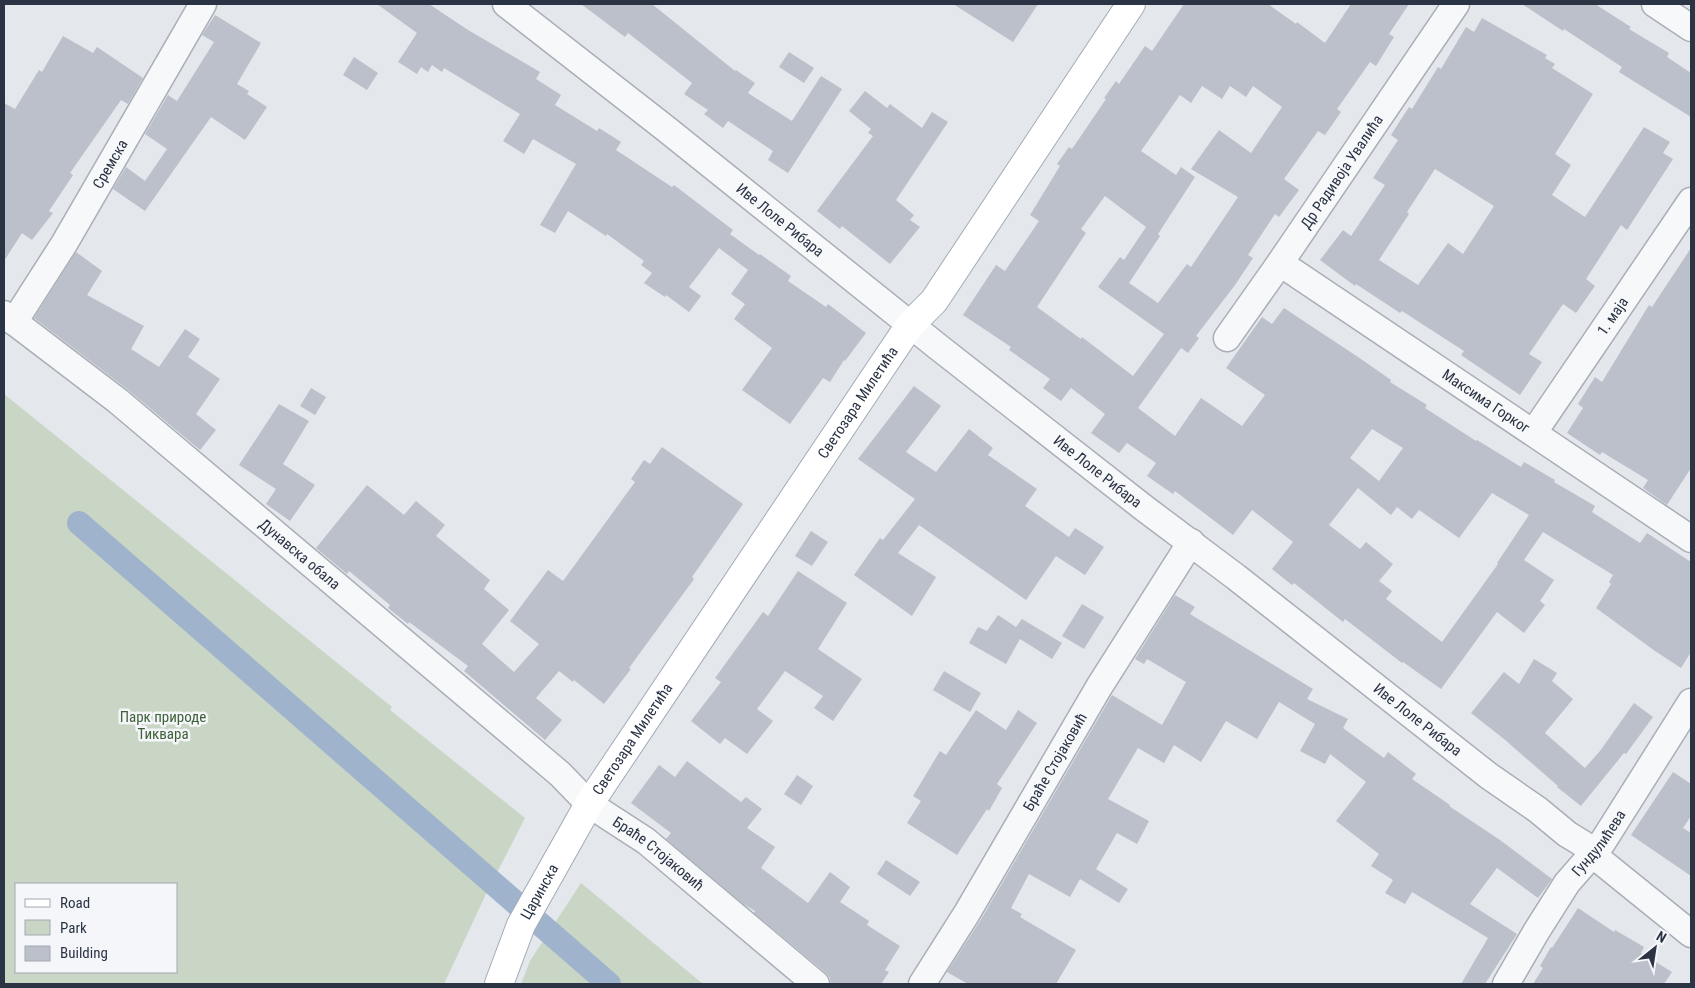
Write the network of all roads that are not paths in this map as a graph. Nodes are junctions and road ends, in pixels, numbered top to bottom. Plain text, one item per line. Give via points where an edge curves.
1 (203, 4) edge
2 (506, 4) edge
3 (1131, 4) edge
4 (1456, 4) edge
5 (1655, 4) edge
6 (1691, 28) edge
7 (1691, 200) edge
8 (1280, 263) junction
9 (9, 318) edge
10 (910, 325) junction
11 (1227, 338) dead end
12 (1534, 432) junction
13 (1691, 539) edge
14 (1191, 542) junction
15 (1691, 702) edge
16 (588, 804) junction
17 (1592, 854) junction
18 (1691, 934) edge
19 (499, 984) edge
20 (816, 984) edge
21 (922, 984) edge
22 (1506, 984) edge

1 - 9 street, Сремска via 64,244
2 - 10 street, Иве Лоле Рибара
3 - 10 main road, Светозара Милетића via 934,301
4 - 8 street, Др Радивоја Увалића
5 - 6 street
7 - 12 street, 1. маја
8 - 11 street, Др Радивоја Увалића
8 - 12 street, Максима Горког
9 - 16 street, Дунавска обала via 118,401 560,774
10 - 14 street, Иве Лоле Рибара
10 - 16 main road, Светозара Милетића
12 - 13 street, Максима Горког
14 - 17 street, Иве Лоле Рибара via 1489,776 1585,845
14 - 21 street, Браће Стојаковић via 1099,687
15 - 17 street, Гундулићева
16 - 19 main road, Царинска via 521,925
16 - 20 street, Браће Стојаковић via 646,842
17 - 18 street, Иве Лоле Рибара
17 - 22 street, Гундулићева via 1567,883

